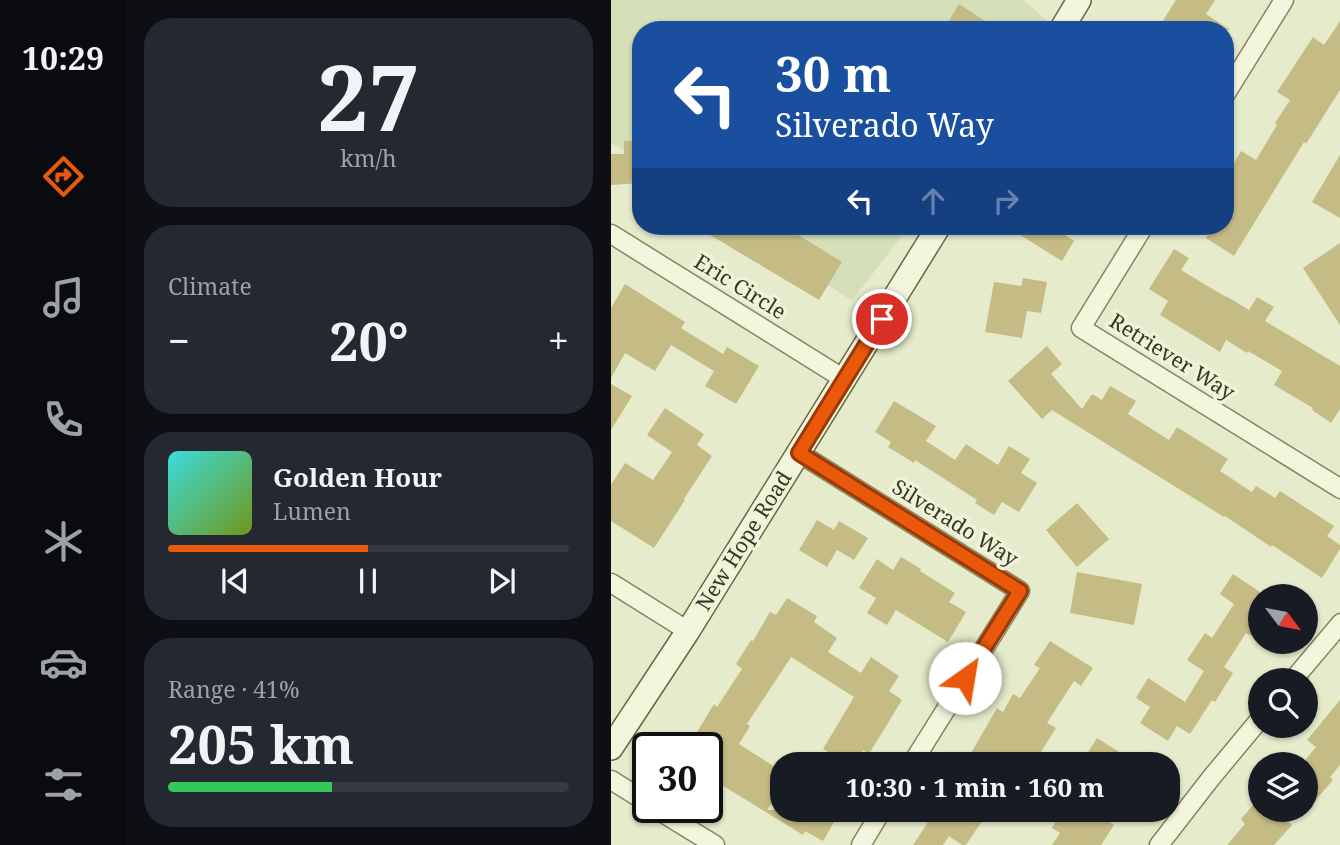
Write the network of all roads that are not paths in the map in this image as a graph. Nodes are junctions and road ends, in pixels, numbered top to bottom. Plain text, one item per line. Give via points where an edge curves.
1 (1079, 0) edge
2 (1284, 0) edge
3 (1066, 21) edge
4 (1234, 81) edge
5 (611, 234) edge
6 (933, 235) edge
7 (1138, 235) edge
8 (844, 379) junction
9 (799, 453) junction
10 (1340, 489) edge
11 (611, 583) edge
12 (1340, 623) edge
13 (688, 631) junction
14 (1303, 668) edge
15 (1248, 733) edge
16 (611, 748) edge
17 (919, 752) edge
18 (611, 780) edge
19 (632, 793) edge
20 (875, 822) edge
21 (679, 823) edge
22 (715, 845) edge
23 (861, 845) edge
24 (1160, 845) edge

1 - 3 main road
2 - 4 street
5 - 8 street, Eric Circle
6 - 8 main road, New Hope Road
7 - 10 street, Retriever Way via 1081,328
8 - 9 main road, New Hope Road
9 - 13 main road, New Hope Road
9 - 17 street, Silverado Way via 1020,591
11 - 13 street
12 - 14 street
13 - 16 main road, New Hope Road
15 - 24 street
18 - 19 street
20 - 23 street
21 - 22 street

